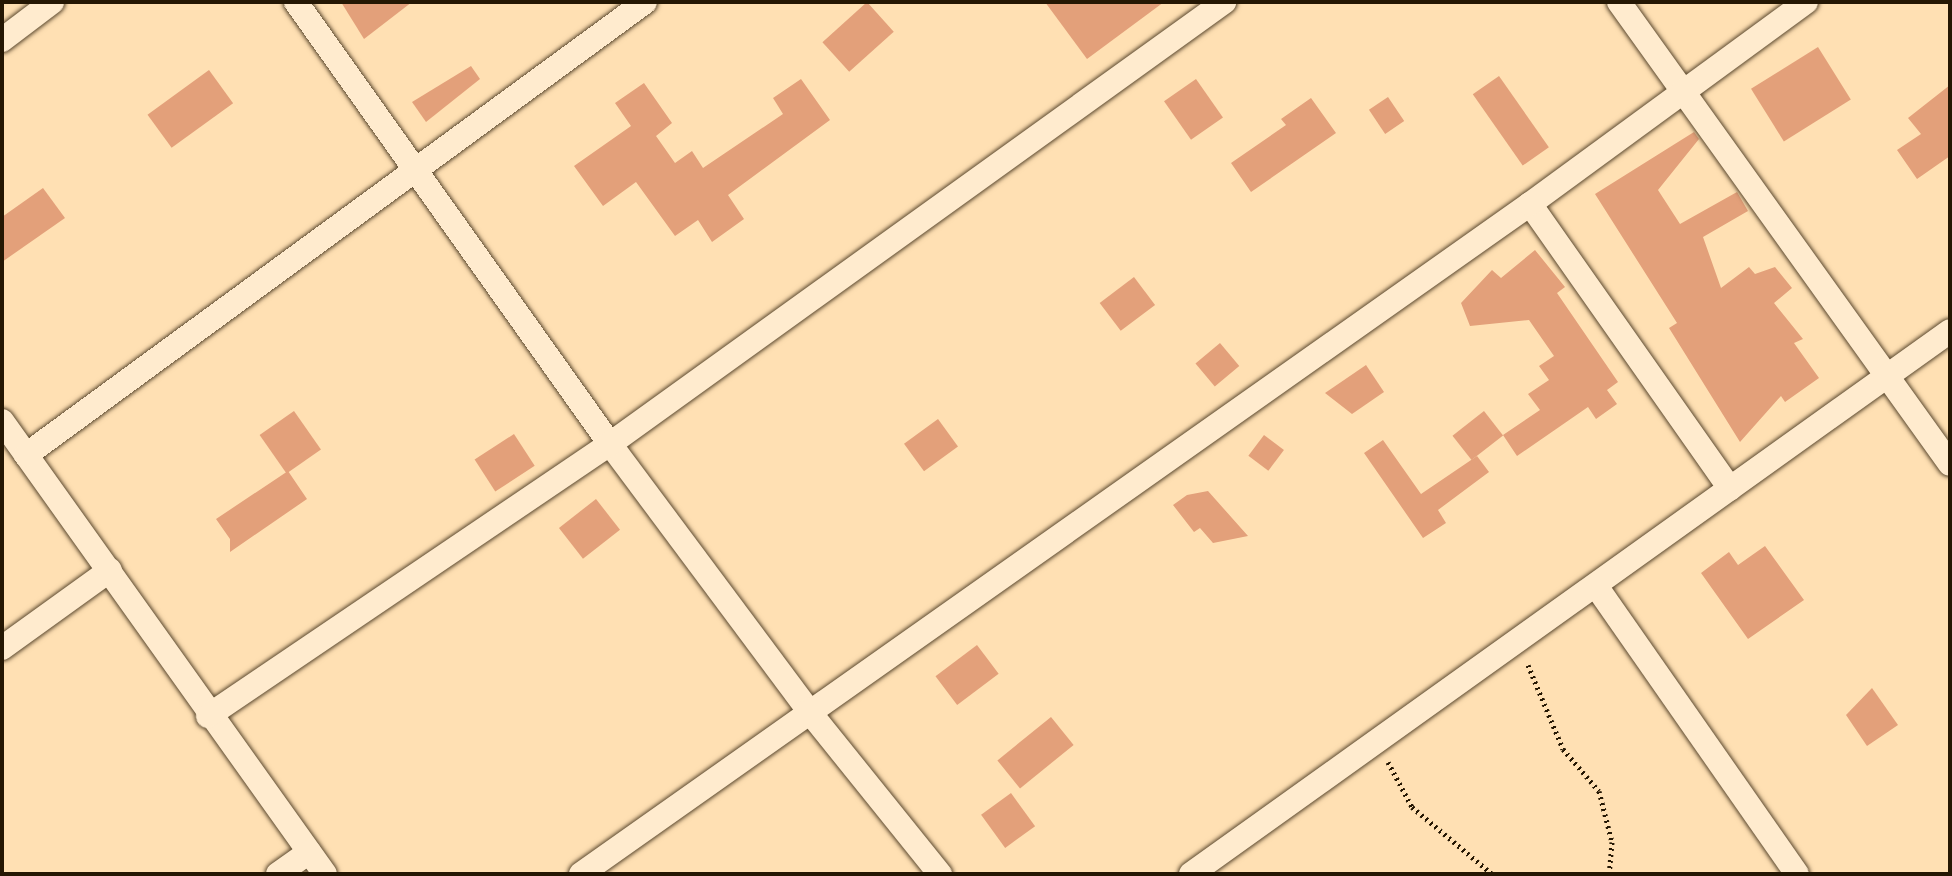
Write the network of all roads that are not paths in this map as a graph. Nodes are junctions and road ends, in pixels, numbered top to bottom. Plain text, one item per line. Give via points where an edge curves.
1 (52, 2) edge
2 (296, 2) edge
3 (645, 2) edge
4 (1224, 2) edge
5 (1619, 2) edge
6 (1806, 2) edge
7 (2, 40) edge
8 (1682, 91) junction
9 (414, 172) junction
10 (1530, 204) junction
11 (1950, 331) edge
12 (1886, 377) junction
13 (2, 421) edge
14 (610, 444) junction
15 (26, 455) junction
16 (1950, 464) edge
17 (1730, 489) junction
18 (110, 570) junction
19 (1596, 586) junction
20 (2, 648) edge
21 (808, 710) junction
22 (208, 716) junction
23 (309, 852) junction
24 (278, 874) edge
25 (325, 874) edge
26 (581, 874) edge
27 (940, 874) edge
28 (1191, 874) edge
29 (1797, 874) edge

1 - 7 street
2 - 9 street
3 - 9 street
4 - 14 street
5 - 8 street
6 - 8 street
8 - 10 street
8 - 12 street
9 - 14 street
9 - 15 street
10 - 17 street
10 - 21 street
11 - 12 street
12 - 16 street
12 - 17 street
13 - 15 street
14 - 21 street
14 - 22 street
15 - 18 street
17 - 19 street
18 - 20 street
18 - 22 street
19 - 28 street
19 - 29 street
21 - 26 street
21 - 27 street
22 - 23 street
23 - 24 street
23 - 25 street

